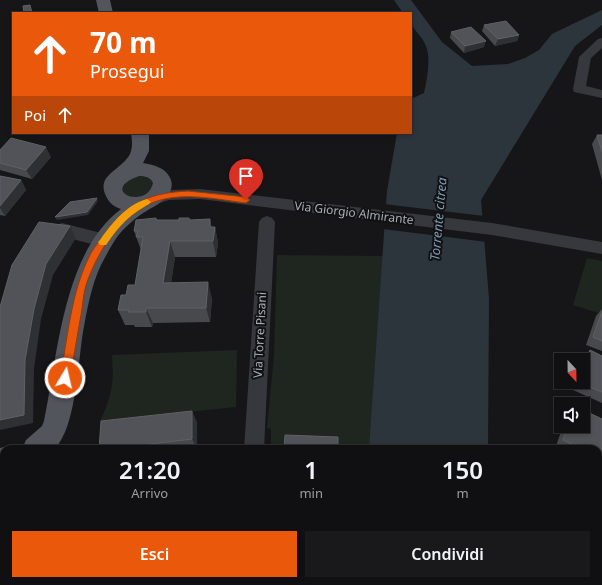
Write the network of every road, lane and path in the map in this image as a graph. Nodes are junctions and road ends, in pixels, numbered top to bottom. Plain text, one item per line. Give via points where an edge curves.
1 (103, 0) edge
2 (106, 12) edge
3 (602, 42) edge
4 (602, 94) edge
5 (140, 135) edge
6 (122, 174) junction
7 (158, 174) junction
8 (200, 194) junction
9 (114, 196) junction
10 (147, 202) junction
11 (267, 222) dead end
12 (62, 229) edge
13 (101, 243) junction
14 (602, 248) edge
15 (53, 433) edge
16 (254, 445) edge

1 - 2 main road
3 - 4 street via 585,57 579,90
5 - 6 main road via 141,152
5 - 7 main road
6 - 7 main road via 146,169
6 - 9 main road via 113,185
7 - 8 street via 177,186
7 - 10 main road via 162,184 161,190
8 - 10 street via 169,195
8 - 14 street, Via Giorgio Almirante via 492,229
9 - 10 main road via 126,204
9 - 13 main road via 114,214
10 - 13 main road via 121,219
11 - 16 street, Via Torre Pisani
12 - 13 street
13 - 15 main road via 82,286

